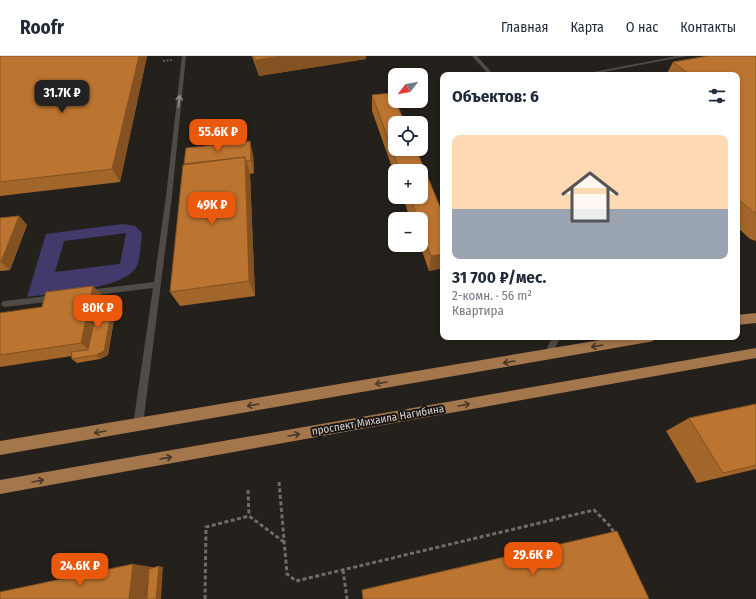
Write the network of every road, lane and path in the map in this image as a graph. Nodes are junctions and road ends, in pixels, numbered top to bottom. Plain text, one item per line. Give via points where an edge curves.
1 (184, 56) edge
2 (474, 56) edge
3 (685, 56) edge
4 (489, 72) edge
5 (597, 72) edge
6 (157, 285) junction
7 (81, 294) edge
8 (66, 296) edge
9 (5, 304) dead end
10 (756, 318) edge
11 (740, 320) edge
12 (555, 340) edge
13 (632, 340) edge
14 (756, 353) edge
15 (548, 355) junction
16 (138, 425) junction
17 (0, 448) edge
18 (279, 482) dead end
19 (0, 487) edge
20 (248, 490) dead end
21 (249, 516) junction
22 (618, 541) edge
23 (284, 542) junction
24 (343, 570) junction
25 (205, 599) edge
26 (347, 599) edge

6 -> 1 lane
2 - 4 lane
3 - 5 lane
6 - 7 lane
6 - 16 lane
8 - 9 lane
10 - 11 main road
12 - 15 lane
13 -> 15 main road
19 -> 14 main road, проспект Михаила Нагибина
15 -> 16 main road
16 -> 17 main road
18 - 23 path
20 - 21 path
21 - 23 path
21 - 25 path via 206,527
22 - 24 path via 611,527 594,510
23 - 24 path via 287,574 296,581
24 - 26 path

